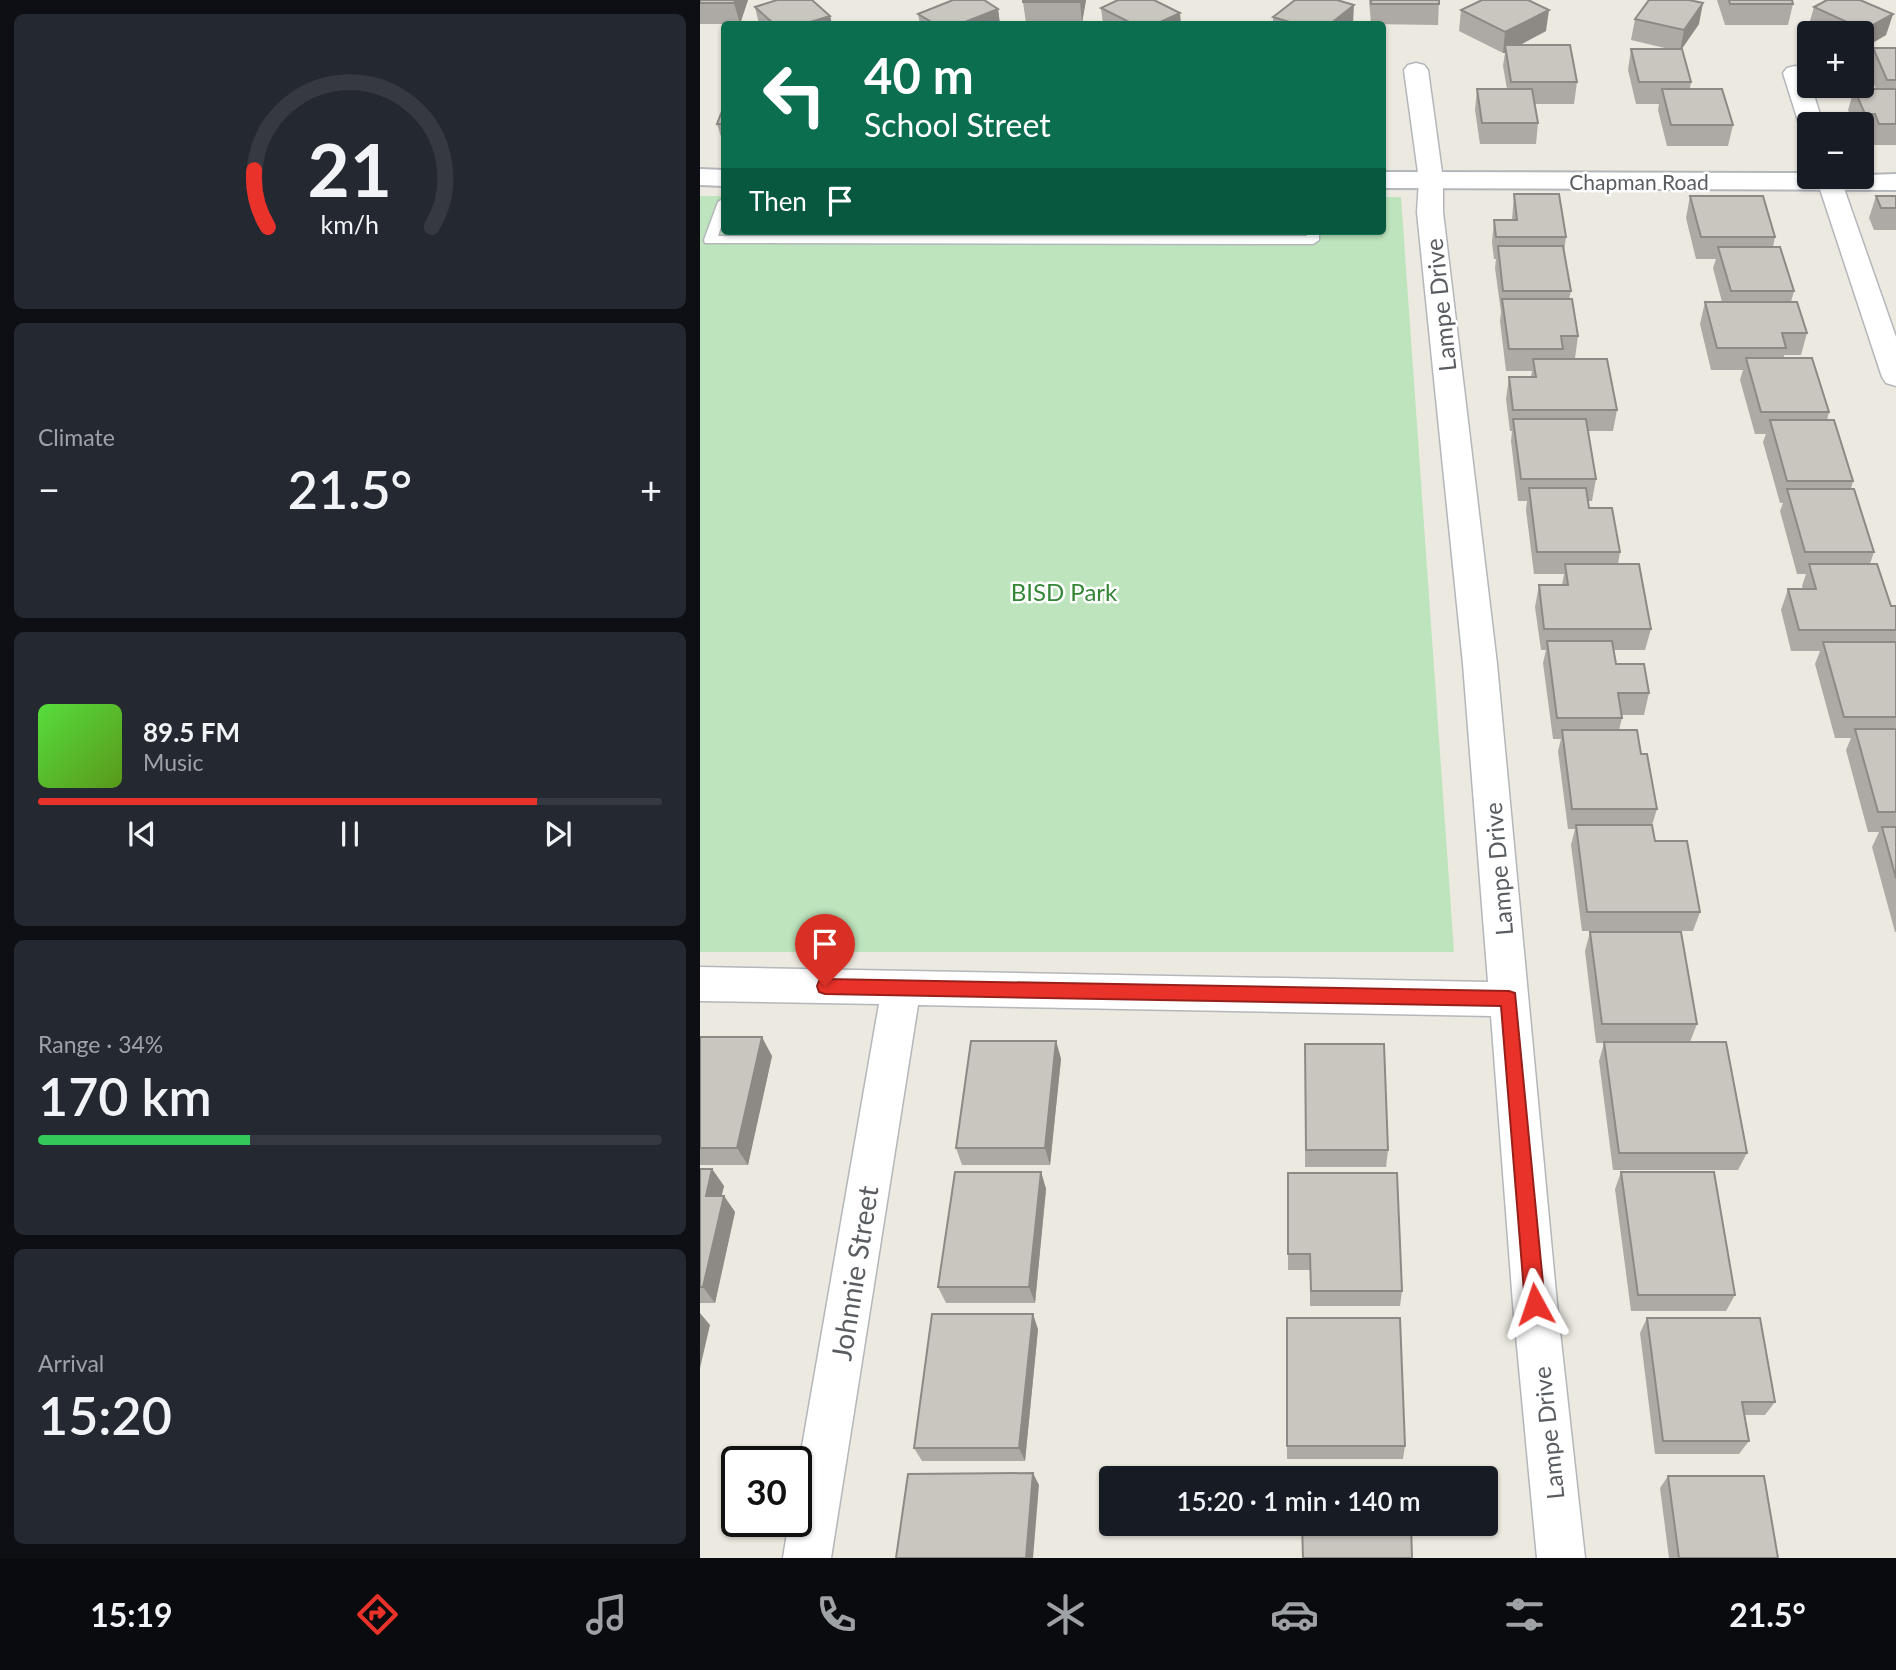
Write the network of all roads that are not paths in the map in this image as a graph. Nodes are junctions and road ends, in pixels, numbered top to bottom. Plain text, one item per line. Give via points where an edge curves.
1 (1416, 70) dead end
2 (1795, 72) dead end
3 (1807, 112) edge
4 (700, 177) edge
5 (721, 177) edge
6 (1797, 179) edge
7 (1386, 180) edge
8 (1431, 180) junction
9 (1874, 181) edge
10 (1896, 182) edge
11 (1832, 189) edge
12 (721, 210) edge
13 (1313, 235) edge
14 (1896, 377) edge
15 (700, 984) edge
16 (901, 988) junction
17 (1509, 999) junction
18 (807, 1558) edge
19 (1561, 1558) edge

1 - 8 street, Lampe Drive
2 - 3 street
4 - 5 street
6 - 8 street, Chapman Road
7 - 8 street, Chapman Road
8 - 17 street, Lampe Drive via 1430,212 1480,664
9 - 10 street, Chapman Road
11 - 14 street
12 - 13 lane via 710,240 1313,240
15 - 16 street
16 - 17 street
16 - 18 street, Johnnie Street
17 - 19 street, Lampe Drive

